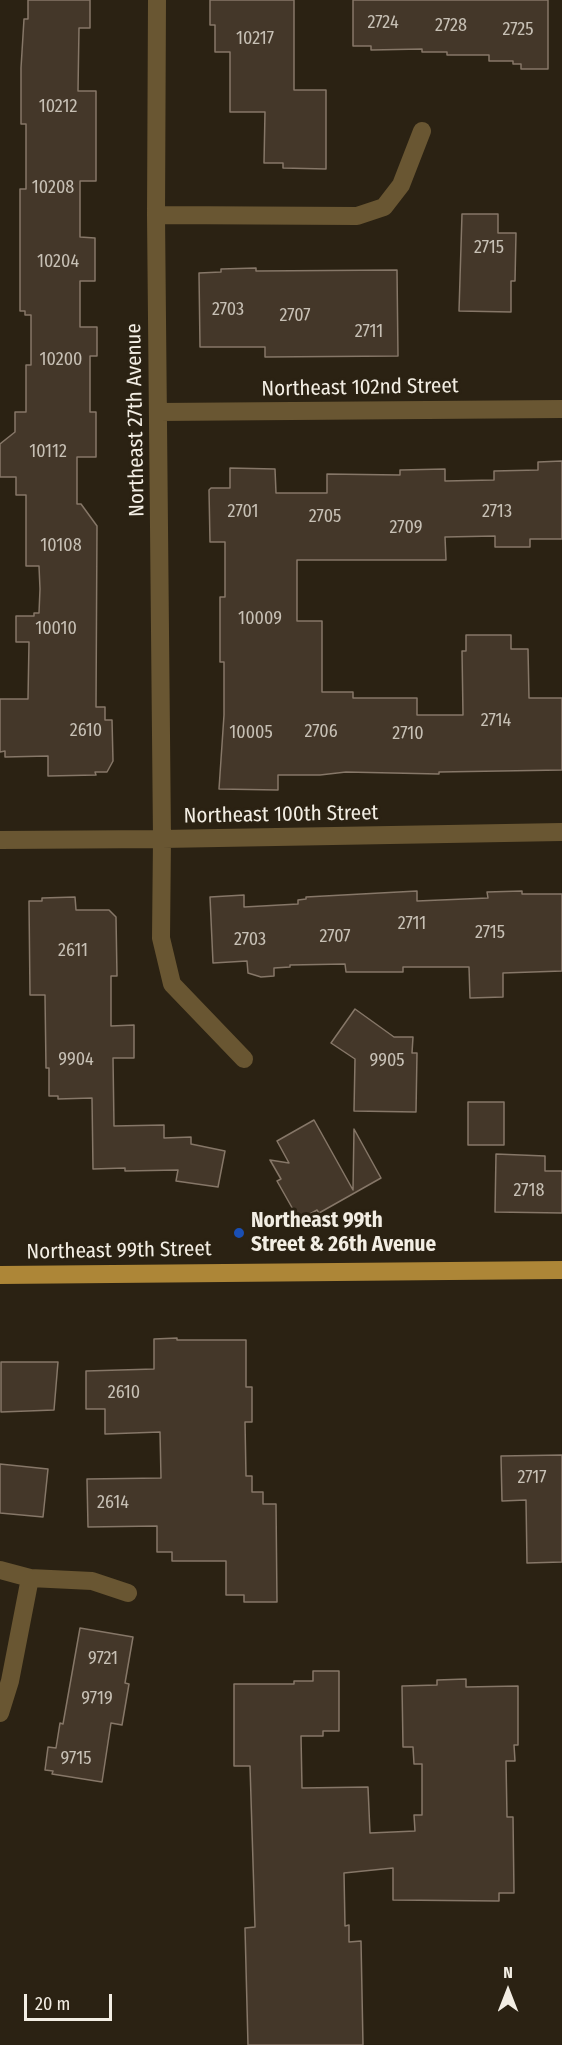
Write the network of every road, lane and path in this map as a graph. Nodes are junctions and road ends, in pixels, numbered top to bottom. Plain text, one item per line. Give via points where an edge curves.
1 (157, 0) edge
2 (422, 131) dead end
3 (156, 215) junction
4 (562, 409) edge
5 (158, 412) junction
6 (562, 832) edge
7 (162, 839) junction
8 (0, 840) edge
9 (244, 1059) dead end
10 (562, 1270) edge
11 (0, 1275) edge
12 (0, 1570) edge
13 (30, 1578) junction
14 (128, 1593) dead end
15 (0, 1713) edge

1 - 3 street, Northeast 27th Avenue
2 - 3 street via 401,185 384,207 357,216
3 - 5 street, Northeast 27th Avenue
4 - 5 street, Northeast 102nd Street
5 - 7 street, Northeast 27th Avenue
6 - 7 street, Northeast 100th Street
7 - 8 street, Northeast 100th Street
7 - 9 street, Northeast 27th Avenue via 161,938 172,984
10 - 11 main road, Northeast 99th Street
12 - 13 street
13 - 14 street via 92,1581
13 - 15 street

